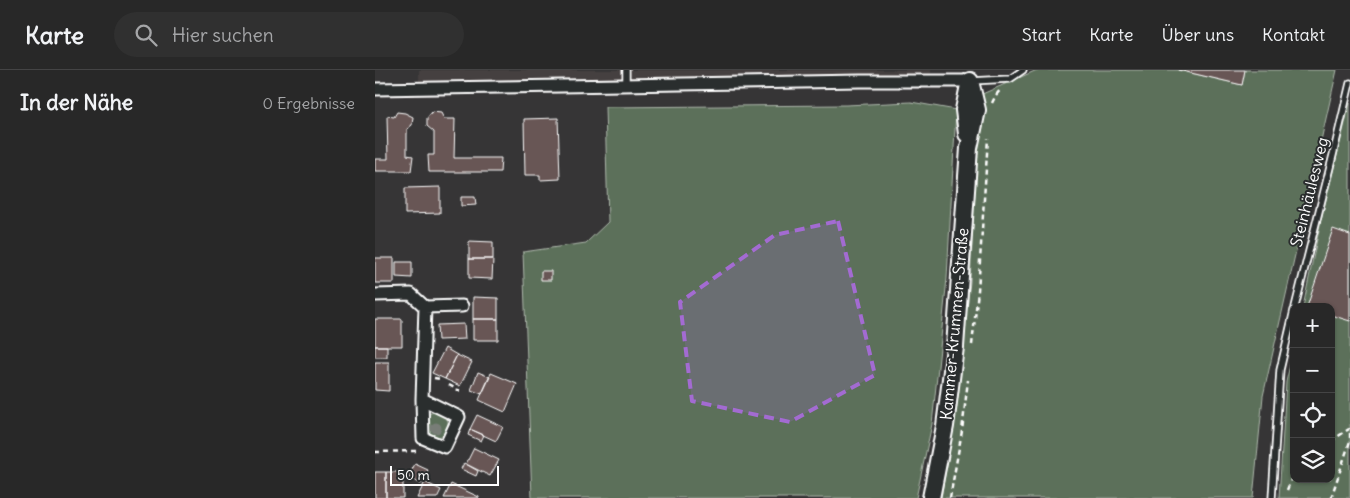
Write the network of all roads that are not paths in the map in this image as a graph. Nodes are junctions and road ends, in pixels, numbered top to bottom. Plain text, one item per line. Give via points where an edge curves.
1 (626, 70) edge
2 (1023, 70) edge
3 (970, 75) edge
4 (1350, 83) edge
5 (626, 85) junction
6 (375, 89) edge
7 (375, 295) edge
8 (1295, 303) edge
9 (462, 306) dead end
10 (425, 307) junction
11 (1290, 326) edge
12 (422, 399) junction
13 (931, 498) edge
14 (1273, 498) edge

1 - 5 lane
2 - 3 lane via 1011,79
3 - 5 street via 860,81
3 - 13 street, Kammer-Krummen-Straße via 977,110 969,148 955,347 945,426
4 - 8 lane, Steinhäulesweg
5 - 6 street
7 - 10 street via 411,294
9 - 10 street
10 - 12 street
11 - 14 lane, Steinhäulesweg via 1280,370
12 - 12 street via 423,438 445,448 459,417

